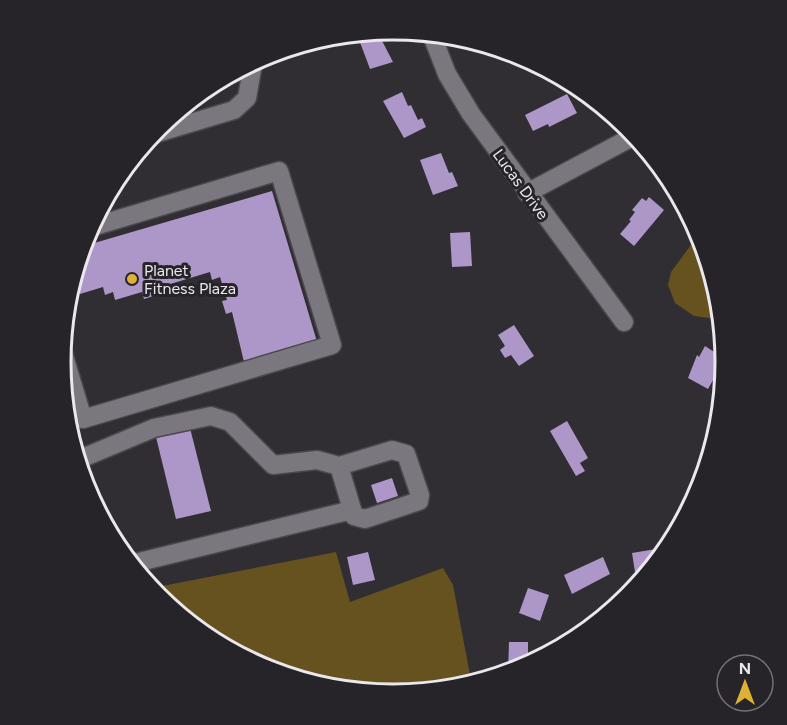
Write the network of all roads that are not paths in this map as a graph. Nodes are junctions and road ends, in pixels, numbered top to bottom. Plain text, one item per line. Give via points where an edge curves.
1 (436, 43) edge
2 (251, 74) edge
3 (173, 128) edge
4 (626, 140) edge
5 (527, 194) junction
6 (103, 224) edge
7 (624, 322) dead end
8 (73, 391) edge
9 (86, 457) edge
10 (339, 466) junction
11 (352, 510) junction
12 (140, 561) edge

1 - 5 street, Lucas Drive via 458,94
2 - 3 street via 247,98 234,110
4 - 5 street
5 - 7 street, Lucas Drive
6 - 8 street via 279,171 332,345 83,419
9 - 10 street via 154,428 211,416 231,422 273,465 317,460
10 - 11 street
10 - 11 street via 400,451 405,454 420,495 419,501 365,519 354,516
11 - 12 street

